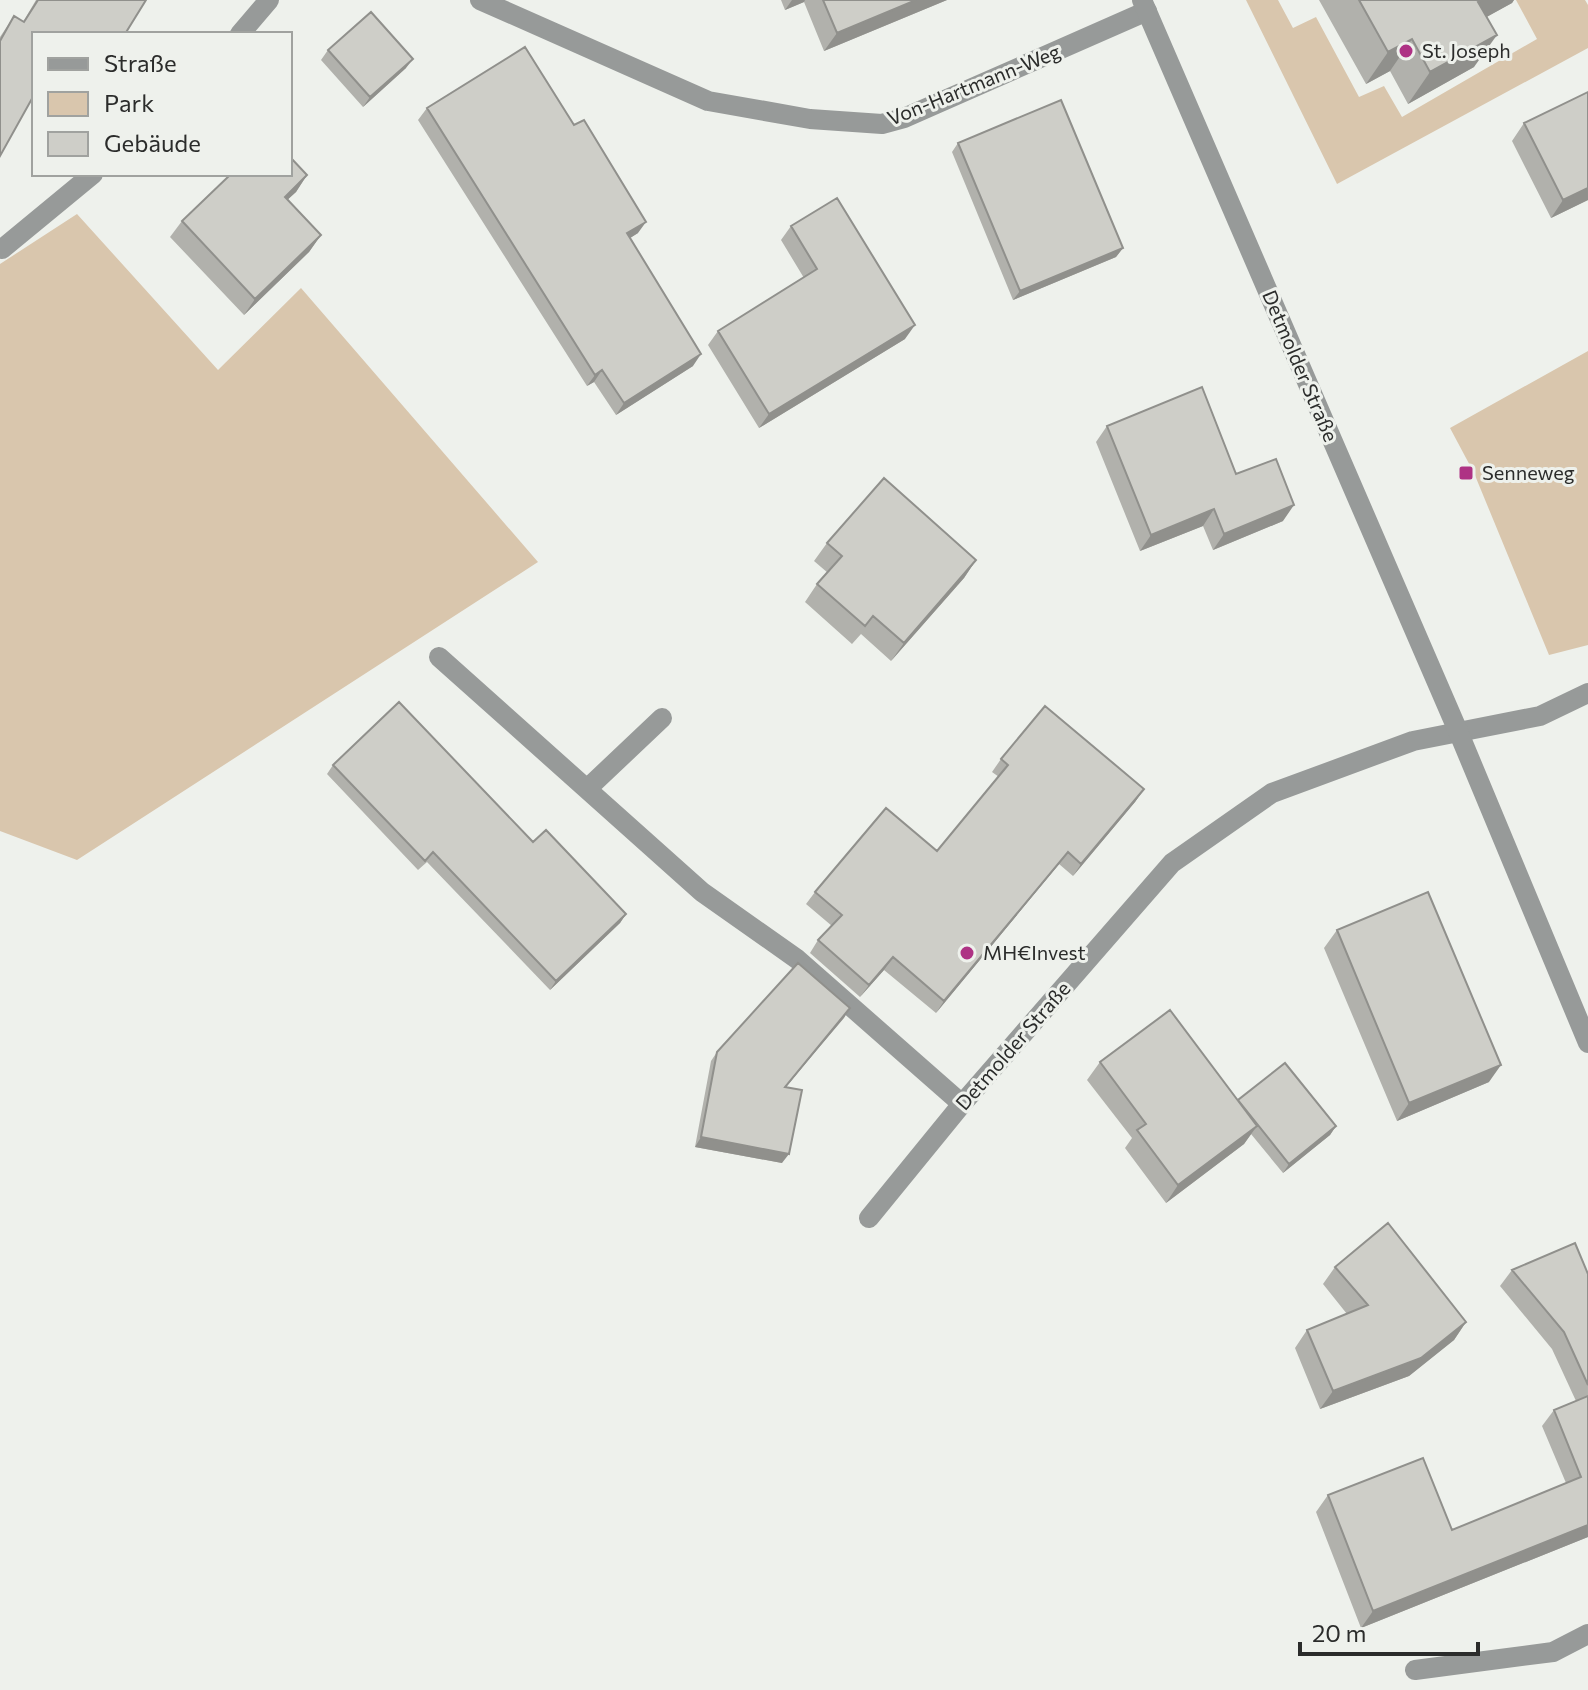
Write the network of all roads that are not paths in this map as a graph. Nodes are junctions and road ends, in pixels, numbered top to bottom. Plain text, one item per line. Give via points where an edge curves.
1 (269, 0) edge
2 (480, 0) edge
3 (1144, 5) edge
4 (242, 32) edge
5 (91, 176) edge
6 (2, 249) edge
7 (439, 657) dead end
8 (1588, 693) edge
9 (662, 718) dead end
10 (1458, 731) junction
11 (587, 789) junction
12 (1588, 1043) edge
13 (962, 1104) junction
14 (869, 1218) dead end
15 (1588, 1634) edge
16 (1415, 1670) dead end

1 - 4 street
2 - 3 street, Von-Hartmann-Weg via 708,101 810,119 882,124
3 - 10 street, Detmolder Straße
5 - 6 street
7 - 11 street
8 - 10 street via 1540,716
9 - 11 street
10 - 12 street, Detmolder Straße
10 - 13 street, Detmolder Straße via 1413,741 1272,793 1172,863
11 - 13 street via 702,892 797,959
13 - 14 street, Detmolder Straße
15 - 16 street via 1553,1652

